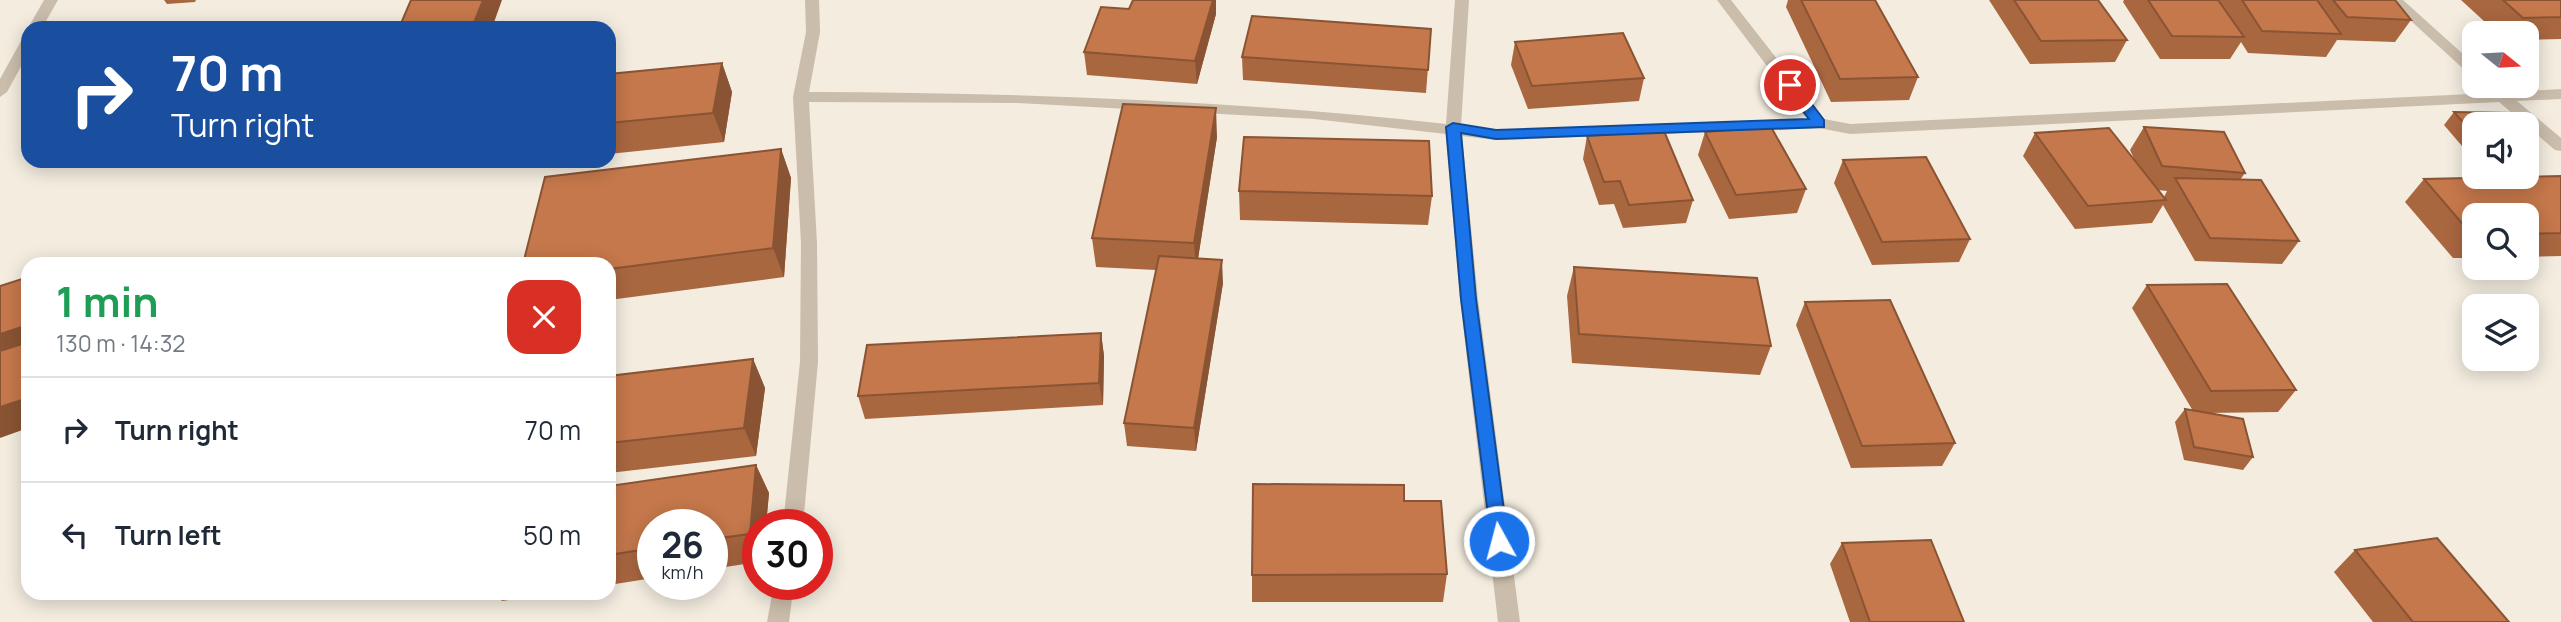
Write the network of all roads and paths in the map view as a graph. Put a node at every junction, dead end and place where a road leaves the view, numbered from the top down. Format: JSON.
{"nodes":[{"id":1,"x":51,"y":0,"type":"edge"},
{"id":2,"x":812,"y":0,"type":"edge"},
{"id":3,"x":1462,"y":0,"type":"edge"},
{"id":4,"x":1724,"y":0,"type":"edge"},
{"id":5,"x":2395,"y":0,"type":"edge"},
{"id":6,"x":39,"y":21,"type":"edge"},
{"id":7,"x":21,"y":54,"type":"edge"},
{"id":8,"x":2462,"y":60,"type":"edge"},
{"id":9,"x":0,"y":92,"type":"edge"},
{"id":10,"x":2539,"y":92,"type":"edge"},
{"id":11,"x":2462,"y":93,"type":"edge"},
{"id":12,"x":2561,"y":93,"type":"edge"},
{"id":13,"x":801,"y":97,"type":"junction"},
{"id":14,"x":2504,"y":98,"type":"edge"},
{"id":15,"x":1819,"y":123,"type":"junction"},
{"id":16,"x":1453,"y":127,"type":"junction"},
{"id":17,"x":2561,"y":146,"type":"edge"},
{"id":18,"x":795,"y":509,"type":"edge"},
{"id":19,"x":781,"y":600,"type":"edge"},
{"id":20,"x":778,"y":622,"type":"edge"},
{"id":21,"x":1509,"y":622,"type":"edge"}],
"edges":[{"from":1,"to":6,"type":"street"},
{"from":2,"to":13,"type":"street"},
{"from":3,"to":16,"type":"street"},
{"from":4,"to":15,"type":"street"},
{"from":5,"to":8,"type":"street"},
{"from":7,"to":9,"type":"street"},
{"from":10,"to":12,"type":"street"},
{"from":11,"to":15,"type":"street"},
{"from":13,"to":16,"type":"street"},
{"from":13,"to":18,"type":"street"},
{"from":14,"to":17,"type":"street"},
{"from":15,"to":16,"type":"street"},
{"from":16,"to":21,"type":"street"},
{"from":19,"to":20,"type":"street"}]}
